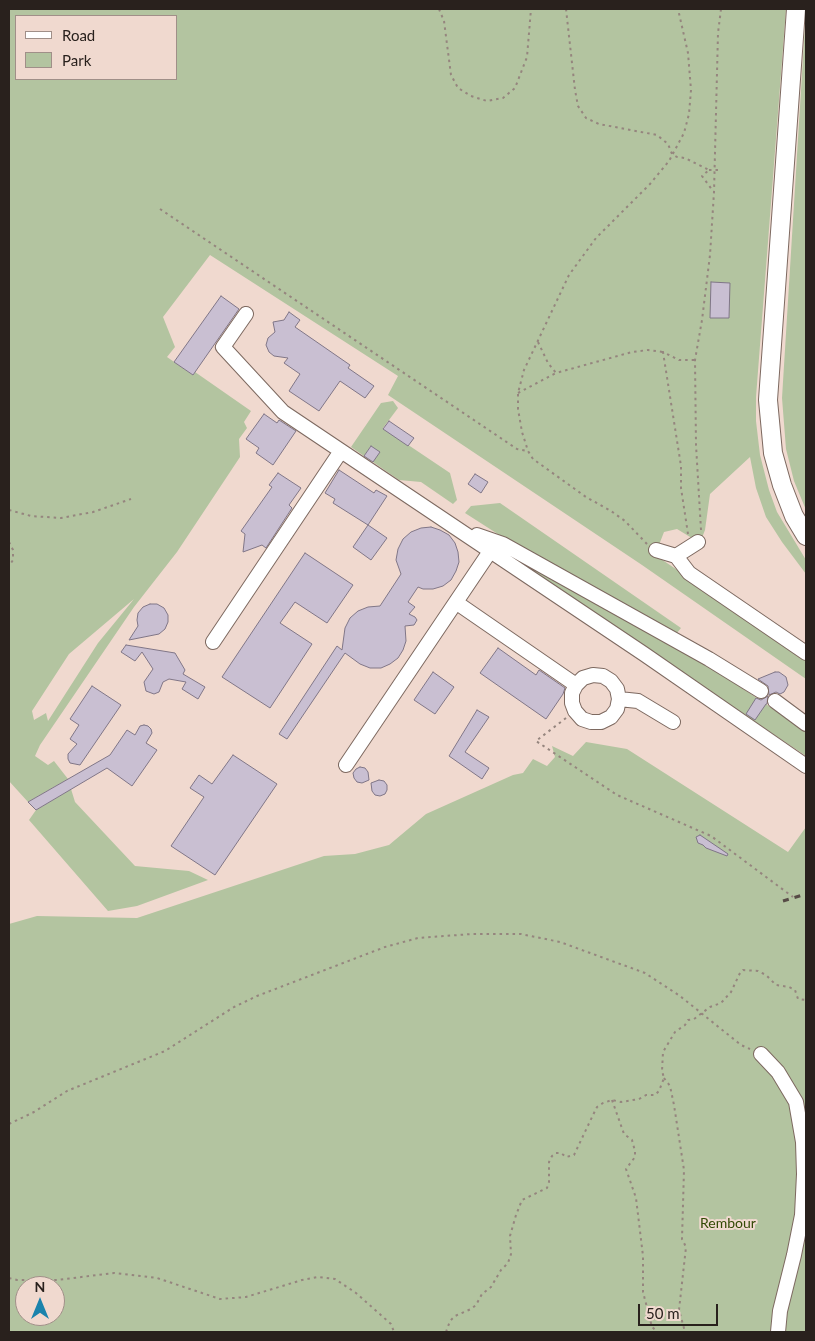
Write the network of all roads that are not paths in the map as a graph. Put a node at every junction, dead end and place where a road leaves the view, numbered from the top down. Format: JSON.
{"nodes":[{"id":1,"x":796,"y":9,"type":"edge"},
{"id":2,"x":246,"y":314,"type":"dead end"},
{"id":3,"x":340,"y":451,"type":"junction"},
{"id":4,"x":460,"y":529,"type":"junction"},
{"id":5,"x":806,"y":536,"type":"edge"},
{"id":6,"x":694,"y":544,"type":"road end"},
{"id":7,"x":491,"y":550,"type":"junction"},
{"id":8,"x":656,"y":550,"type":"road end"},
{"id":9,"x":676,"y":556,"type":"junction"},
{"id":10,"x":457,"y":603,"type":"junction"},
{"id":11,"x":213,"y":642,"type":"dead end"},
{"id":12,"x":806,"y":653,"type":"edge"},
{"id":13,"x":576,"y":685,"type":"junction"},
{"id":14,"x":761,"y":691,"type":"dead end"},
{"id":15,"x":619,"y":699,"type":"junction"},
{"id":16,"x":775,"y":701,"type":"dead end"},
{"id":17,"x":673,"y":722,"type":"dead end"},
{"id":18,"x":806,"y":724,"type":"edge"},
{"id":19,"x":346,"y":765,"type":"dead end"},
{"id":20,"x":806,"y":766,"type":"edge"},
{"id":21,"x":761,"y":1054,"type":"road end"},
{"id":22,"x":778,"y":1332,"type":"edge"}],
"edges":[{"from":1,"to":5,"type":"main road"},
{"from":2,"to":3,"type":"lane"},
{"from":3,"to":4,"type":"lane"},
{"from":3,"to":11,"type":"lane"},
{"from":4,"to":7,"type":"lane"},
{"from":4,"to":14,"type":"lane"},
{"from":6,"to":9,"type":"lane"},
{"from":7,"to":10,"type":"lane"},
{"from":7,"to":20,"type":"lane"},
{"from":8,"to":9,"type":"lane"},
{"from":9,"to":12,"type":"lane"},
{"from":10,"to":13,"type":"lane"},
{"from":10,"to":19,"type":"lane"},
{"from":13,"to":15,"type":"lane"},
{"from":13,"to":15,"type":"lane"},
{"from":15,"to":17,"type":"lane"},
{"from":16,"to":18,"type":"lane"},
{"from":21,"to":22,"type":"lane"}]}
